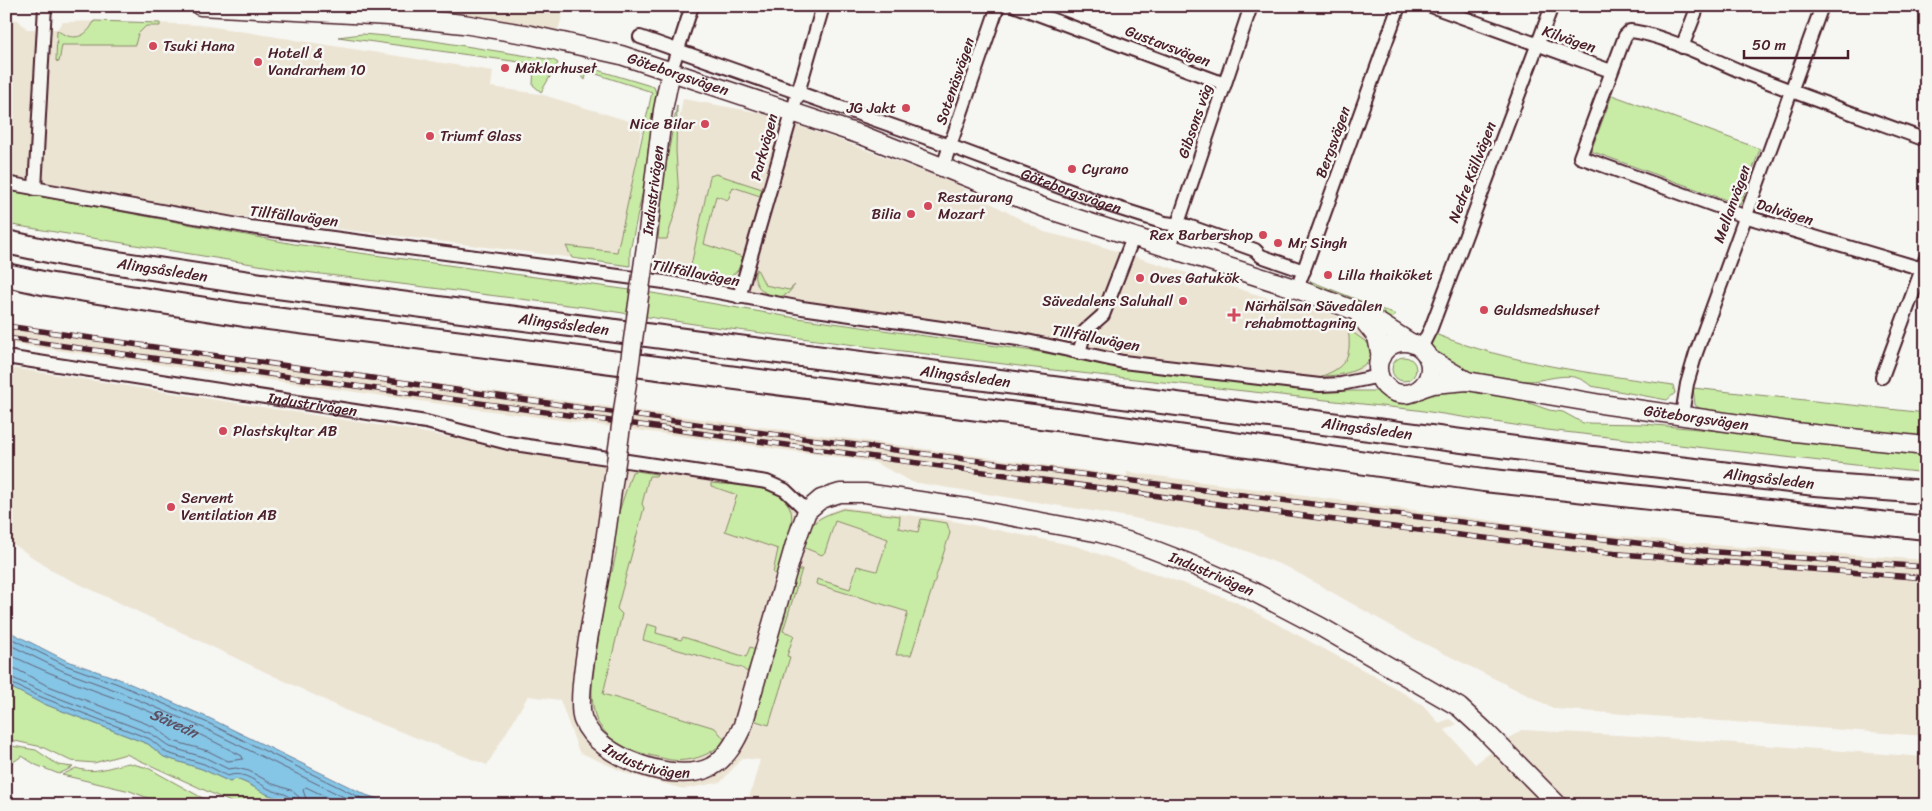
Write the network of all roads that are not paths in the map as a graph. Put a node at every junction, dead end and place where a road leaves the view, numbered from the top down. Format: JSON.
{"nodes":[{"id":1,"x":45,"y":6,"type":"edge"},
{"id":2,"x":200,"y":6,"type":"edge"},
{"id":3,"x":692,"y":6,"type":"edge"},
{"id":4,"x":822,"y":6,"type":"edge"},
{"id":5,"x":998,"y":6,"type":"edge"},
{"id":6,"x":1016,"y":6,"type":"edge"},
{"id":7,"x":1251,"y":6,"type":"edge"},
{"id":8,"x":1399,"y":6,"type":"edge"},
{"id":9,"x":1431,"y":6,"type":"edge"},
{"id":10,"x":1552,"y":6,"type":"edge"},
{"id":11,"x":1698,"y":6,"type":"edge"},
{"id":12,"x":1822,"y":6,"type":"edge"},
{"id":13,"x":389,"y":11,"type":"edge"},
{"id":14,"x":640,"y":37,"type":"dead end"},
{"id":15,"x":1537,"y":45,"type":"junction"},
{"id":16,"x":1682,"y":47,"type":"junction"},
{"id":17,"x":677,"y":49,"type":"junction"},
{"id":18,"x":1611,"y":71,"type":"junction"},
{"id":19,"x":671,"y":72,"type":"junction"},
{"id":20,"x":1225,"y":84,"type":"junction"},
{"id":21,"x":797,"y":91,"type":"junction"},
{"id":22,"x":1791,"y":91,"type":"junction"},
{"id":23,"x":791,"y":111,"type":"junction"},
{"id":24,"x":1926,"y":140,"type":"edge"},
{"id":25,"x":950,"y":146,"type":"junction"},
{"id":26,"x":942,"y":166,"type":"junction"},
{"id":27,"x":6,"y":183,"type":"edge"},
{"id":28,"x":35,"y":188,"type":"junction"},
{"id":29,"x":1744,"y":216,"type":"junction"},
{"id":30,"x":1177,"y":225,"type":"junction"},
{"id":31,"x":1134,"y":235,"type":"junction"},
{"id":32,"x":6,"y":242,"type":"edge"},
{"id":33,"x":1170,"y":247,"type":"junction"},
{"id":34,"x":1924,"y":266,"type":"edge"},
{"id":35,"x":1304,"y":271,"type":"junction"},
{"id":36,"x":6,"y":275,"type":"edge"},
{"id":37,"x":1297,"y":289,"type":"junction"},
{"id":38,"x":739,"y":297,"type":"junction"},
{"id":39,"x":1356,"y":312,"type":"junction"},
{"id":40,"x":1420,"y":350,"type":"junction"},
{"id":41,"x":1079,"y":353,"type":"junction"},
{"id":42,"x":1381,"y":356,"type":"junction"},
{"id":43,"x":6,"y":357,"type":"edge"},
{"id":44,"x":1380,"y":376,"type":"junction"},
{"id":45,"x":1882,"y":377,"type":"dead end"},
{"id":46,"x":1467,"y":381,"type":"junction"},
{"id":47,"x":1421,"y":388,"type":"junction"},
{"id":48,"x":1682,"y":415,"type":"junction"},
{"id":49,"x":1926,"y":446,"type":"edge"},
{"id":50,"x":1926,"y":492,"type":"edge"},
{"id":51,"x":807,"y":511,"type":"junction"},
{"id":52,"x":1926,"y":528,"type":"edge"},
{"id":53,"x":1558,"y":805,"type":"edge"}],
"edges":[{"from":1,"to":28,"type":"street"},
{"from":2,"to":13,"type":"street","name":"Göteborgsvägen"},
{"from":3,"to":17,"type":"street"},
{"from":4,"to":21,"type":"street","name":"Parkvägen"},
{"from":5,"to":25,"type":"street","name":"Sotenäsvägen"},
{"from":6,"to":20,"type":"street","name":"Gustavsvägen"},
{"from":7,"to":20,"type":"street","name":"Gibsons väg"},
{"from":8,"to":35,"type":"street","name":"Bergsvägen"},
{"from":9,"to":15,"type":"street","name":"Kilvägen"},
{"from":10,"to":15,"type":"street","name":"Nedre Källvägen"},
{"from":11,"to":16,"type":"street"},
{"from":12,"to":22,"type":"street","name":"Mellanvägen"},
{"from":13,"to":19,"type":"street","name":"Göteborgsvägen"},
{"from":14,"to":17,"type":"street","name":"Göteborgsvägen"},
{"from":15,"to":18,"type":"street","name":"Kilvägen"},
{"from":15,"to":40,"type":"street","name":"Nedre Källvägen"},
{"from":16,"to":18,"type":"street"},
{"from":16,"to":22,"type":"street"},
{"from":17,"to":19,"type":"street"},
{"from":17,"to":21,"type":"street","name":"Göteborgsvägen"},
{"from":18,"to":29,"type":"street","name":"Dalvägen"},
{"from":19,"to":23,"type":"street","name":"Göteborgsvägen"},
{"from":19,"to":51,"type":"street","name":"Industrivägen","bridge":true},
{"from":20,"to":30,"type":"street","name":"Gibsons väg"},
{"from":21,"to":23,"type":"street","name":"Parkvägen"},
{"from":21,"to":25,"type":"street","name":"Göteborgsvägen"},
{"from":22,"to":24,"type":"street"},
{"from":22,"to":29,"type":"street","name":"Mellanvägen"},
{"from":23,"to":26,"type":"street","name":"Göteborgsvägen"},
{"from":23,"to":38,"type":"street","name":"Parkvägen"},
{"from":25,"to":26,"type":"street","name":"Sotenäsvägen"},
{"from":25,"to":30,"type":"street","name":"Göteborgsvägen"},
{"from":26,"to":31,"type":"street","name":"Göteborgsvägen"},
{"from":27,"to":28,"type":"street","name":"Tillfällavägen"},
{"from":28,"to":38,"type":"street","name":"Tillfällavägen"},
{"from":29,"to":34,"type":"street","name":"Dalvägen"},
{"from":29,"to":48,"type":"street","name":"Mellanvägen"},
{"from":30,"to":33,"type":"street","name":"Gibsons väg"},
{"from":30,"to":35,"type":"street","name":"Göteborgsvägen"},
{"from":31,"to":33,"type":"street","name":"Göteborgsvägen"},
{"from":31,"to":41,"type":"street"},
{"from":32,"to":50,"type":"highway","name":"Alingsåsleden"},
{"from":33,"to":37,"type":"street","name":"Göteborgsvägen"},
{"from":34,"to":45,"type":"street"},
{"from":35,"to":37,"type":"street","name":"Bergsvägen"},
{"from":36,"to":52,"type":"highway"},
{"from":37,"to":39,"type":"street","name":"Göteborgsvägen"},
{"from":38,"to":41,"type":"street","name":"Tillfällavägen"},
{"from":39,"to":40,"type":"street","name":"Göteborgsvägen"},
{"from":39,"to":42,"type":"street","name":"Göteborgsvägen"},
{"from":40,"to":42,"type":"street"},
{"from":40,"to":46,"type":"street","name":"Göteborgsvägen"},
{"from":40,"to":47,"type":"street"},
{"from":41,"to":44,"type":"street","name":"Tillfällavägen"},
{"from":42,"to":44,"type":"street"},
{"from":43,"to":51,"type":"street","name":"Industrivägen"},
{"from":44,"to":47,"type":"street"},
{"from":46,"to":47,"type":"street","name":"Göteborgsvägen"},
{"from":46,"to":48,"type":"street","name":"Göteborgsvägen"},
{"from":48,"to":49,"type":"street","name":"Göteborgsvägen"},
{"from":51,"to":53,"type":"street","name":"Industrivägen"}]}
